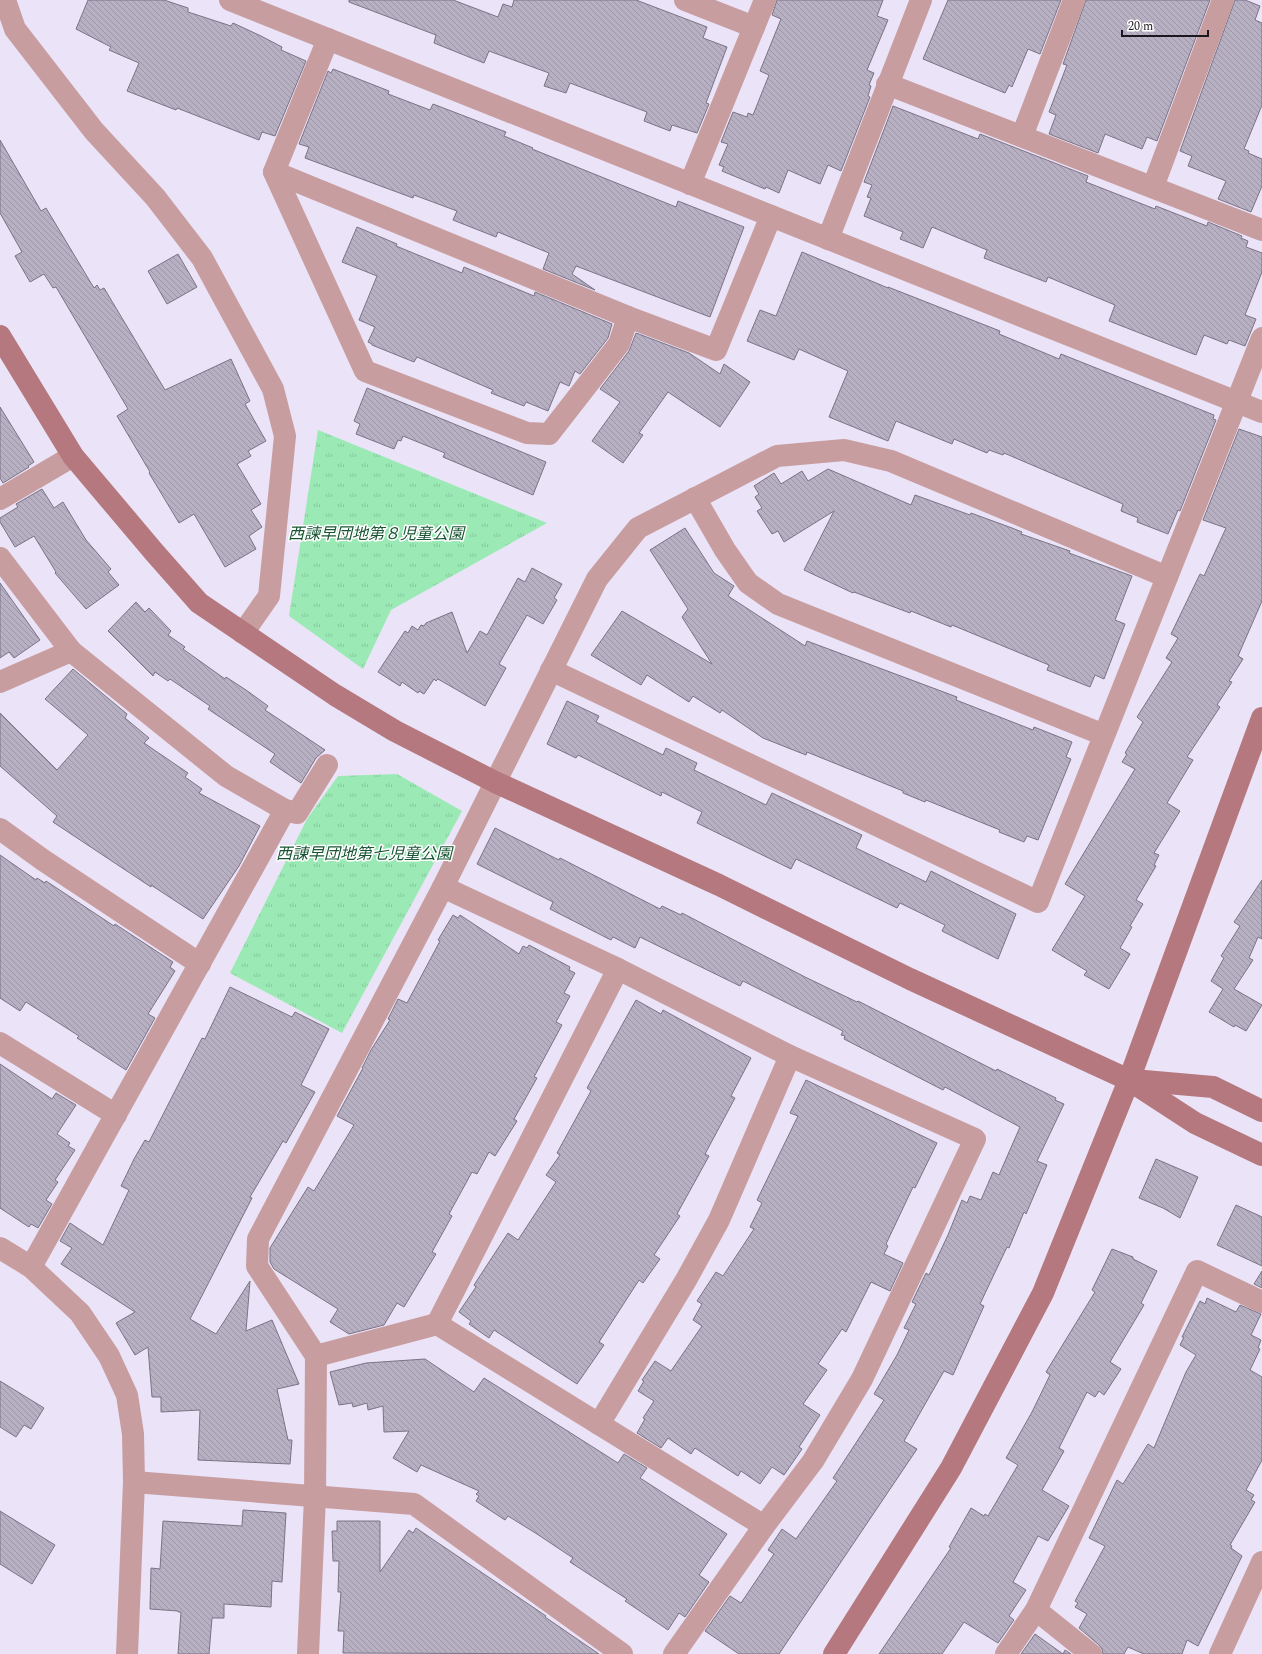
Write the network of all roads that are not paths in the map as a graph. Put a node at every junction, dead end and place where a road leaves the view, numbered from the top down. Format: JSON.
{"nodes":[{"id":1,"x":5,"y":0,"type":"edge"},
{"id":2,"x":230,"y":0,"type":"edge"},
{"id":3,"x":685,"y":0,"type":"edge"},
{"id":4,"x":765,"y":0,"type":"edge"},
{"id":5,"x":921,"y":0,"type":"edge"},
{"id":6,"x":1074,"y":0,"type":"edge"},
{"id":7,"x":1223,"y":0,"type":"edge"},
{"id":8,"x":754,"y":27,"type":"junction"},
{"id":9,"x":328,"y":39,"type":"junction"},
{"id":10,"x":887,"y":84,"type":"junction"},
{"id":11,"x":1022,"y":136,"type":"junction"},
{"id":12,"x":274,"y":172,"type":"junction"},
{"id":13,"x":690,"y":184,"type":"junction"},
{"id":14,"x":1153,"y":187,"type":"junction"},
{"id":15,"x":771,"y":216,"type":"junction"},
{"id":16,"x":1262,"y":230,"type":"edge"},
{"id":17,"x":828,"y":239,"type":"junction"},
{"id":18,"x":628,"y":317,"type":"junction"},
{"id":19,"x":0,"y":336,"type":"edge"},
{"id":20,"x":1262,"y":338,"type":"edge"},
{"id":21,"x":1236,"y":402,"type":"junction"},
{"id":22,"x":1262,"y":412,"type":"edge"},
{"id":23,"x":73,"y":456,"type":"junction"},
{"id":24,"x":695,"y":498,"type":"junction"},
{"id":25,"x":0,"y":499,"type":"edge"},
{"id":26,"x":0,"y":558,"type":"edge"},
{"id":27,"x":1167,"y":577,"type":"junction"},
{"id":28,"x":242,"y":633,"type":"junction"},
{"id":29,"x":71,"y":651,"type":"junction"},
{"id":30,"x":551,"y":670,"type":"junction"},
{"id":31,"x":0,"y":682,"type":"edge"},
{"id":32,"x":1262,"y":718,"type":"edge"},
{"id":33,"x":1104,"y":735,"type":"junction"},
{"id":34,"x":327,"y":765,"type":"dead end"},
{"id":35,"x":496,"y":782,"type":"junction"},
{"id":36,"x":285,"y":810,"type":"junction"},
{"id":37,"x":0,"y":829,"type":"edge"},
{"id":38,"x":443,"y":886,"type":"junction"},
{"id":39,"x":200,"y":964,"type":"junction"},
{"id":40,"x":618,"y":970,"type":"junction"},
{"id":41,"x":0,"y":1043,"type":"edge"},
{"id":42,"x":790,"y":1056,"type":"junction"},
{"id":43,"x":1130,"y":1080,"type":"junction"},
{"id":44,"x":1262,"y":1111,"type":"edge"},
{"id":45,"x":116,"y":1115,"type":"junction"},
{"id":46,"x":1262,"y":1155,"type":"edge"},
{"id":47,"x":0,"y":1248,"type":"edge"},
{"id":48,"x":31,"y":1267,"type":"junction"},
{"id":49,"x":1262,"y":1302,"type":"edge"},
{"id":50,"x":437,"y":1324,"type":"junction"},
{"id":51,"x":316,"y":1356,"type":"junction"},
{"id":52,"x":599,"y":1424,"type":"junction"},
{"id":53,"x":134,"y":1482,"type":"junction"},
{"id":54,"x":315,"y":1497,"type":"junction"},
{"id":55,"x":764,"y":1526,"type":"junction"},
{"id":56,"x":1262,"y":1562,"type":"edge"},
{"id":57,"x":1036,"y":1610,"type":"junction"},
{"id":58,"x":127,"y":1654,"type":"edge"},
{"id":59,"x":308,"y":1654,"type":"edge"},
{"id":60,"x":622,"y":1654,"type":"edge"},
{"id":61,"x":674,"y":1654,"type":"edge"},
{"id":62,"x":834,"y":1654,"type":"edge"},
{"id":63,"x":1006,"y":1654,"type":"edge"},
{"id":64,"x":1091,"y":1654,"type":"edge"},
{"id":65,"x":1220,"y":1654,"type":"edge"}],
"edges":[{"from":1,"to":28,"type":"street"},
{"from":2,"to":9,"type":"street"},
{"from":3,"to":8,"type":"street"},
{"from":4,"to":8,"type":"street"},
{"from":5,"to":10,"type":"street"},
{"from":6,"to":11,"type":"street"},
{"from":7,"to":14,"type":"street"},
{"from":8,"to":13,"type":"street"},
{"from":9,"to":12,"type":"street"},
{"from":9,"to":13,"type":"street"},
{"from":10,"to":11,"type":"street"},
{"from":10,"to":17,"type":"street"},
{"from":11,"to":14,"type":"street"},
{"from":12,"to":18,"type":"street"},
{"from":12,"to":18,"type":"street"},
{"from":13,"to":15,"type":"street"},
{"from":14,"to":16,"type":"street"},
{"from":15,"to":17,"type":"street"},
{"from":15,"to":18,"type":"street"},
{"from":17,"to":21,"type":"street"},
{"from":19,"to":23,"type":"street"},
{"from":20,"to":21,"type":"street"},
{"from":21,"to":22,"type":"street"},
{"from":21,"to":27,"type":"street"},
{"from":23,"to":25,"type":"street"},
{"from":23,"to":28,"type":"street"},
{"from":24,"to":27,"type":"street"},
{"from":24,"to":30,"type":"street"},
{"from":24,"to":33,"type":"street"},
{"from":26,"to":29,"type":"street"},
{"from":27,"to":33,"type":"street"},
{"from":28,"to":35,"type":"street"},
{"from":29,"to":31,"type":"street"},
{"from":29,"to":36,"type":"street"},
{"from":30,"to":33,"type":"street"},
{"from":30,"to":35,"type":"street"},
{"from":32,"to":43,"type":"street"},
{"from":34,"to":36,"type":"street"},
{"from":35,"to":38,"type":"street"},
{"from":35,"to":43,"type":"street"},
{"from":36,"to":39,"type":"street"},
{"from":37,"to":39,"type":"street"},
{"from":38,"to":40,"type":"street"},
{"from":38,"to":51,"type":"street"},
{"from":39,"to":45,"type":"street"},
{"from":40,"to":42,"type":"street"},
{"from":40,"to":50,"type":"street"},
{"from":41,"to":45,"type":"street"},
{"from":42,"to":52,"type":"street"},
{"from":42,"to":55,"type":"street"},
{"from":43,"to":44,"type":"street"},
{"from":43,"to":46,"type":"street"},
{"from":43,"to":62,"type":"street"},
{"from":45,"to":48,"type":"street"},
{"from":47,"to":48,"type":"street"},
{"from":48,"to":53,"type":"street"},
{"from":49,"to":57,"type":"street"},
{"from":50,"to":51,"type":"street"},
{"from":50,"to":52,"type":"street"},
{"from":51,"to":54,"type":"street"},
{"from":52,"to":55,"type":"street"},
{"from":53,"to":54,"type":"street"},
{"from":53,"to":58,"type":"street"},
{"from":54,"to":59,"type":"street"},
{"from":54,"to":60,"type":"street"},
{"from":55,"to":61,"type":"street"},
{"from":56,"to":65,"type":"street"},
{"from":57,"to":63,"type":"street"},
{"from":57,"to":64,"type":"street"}]}
